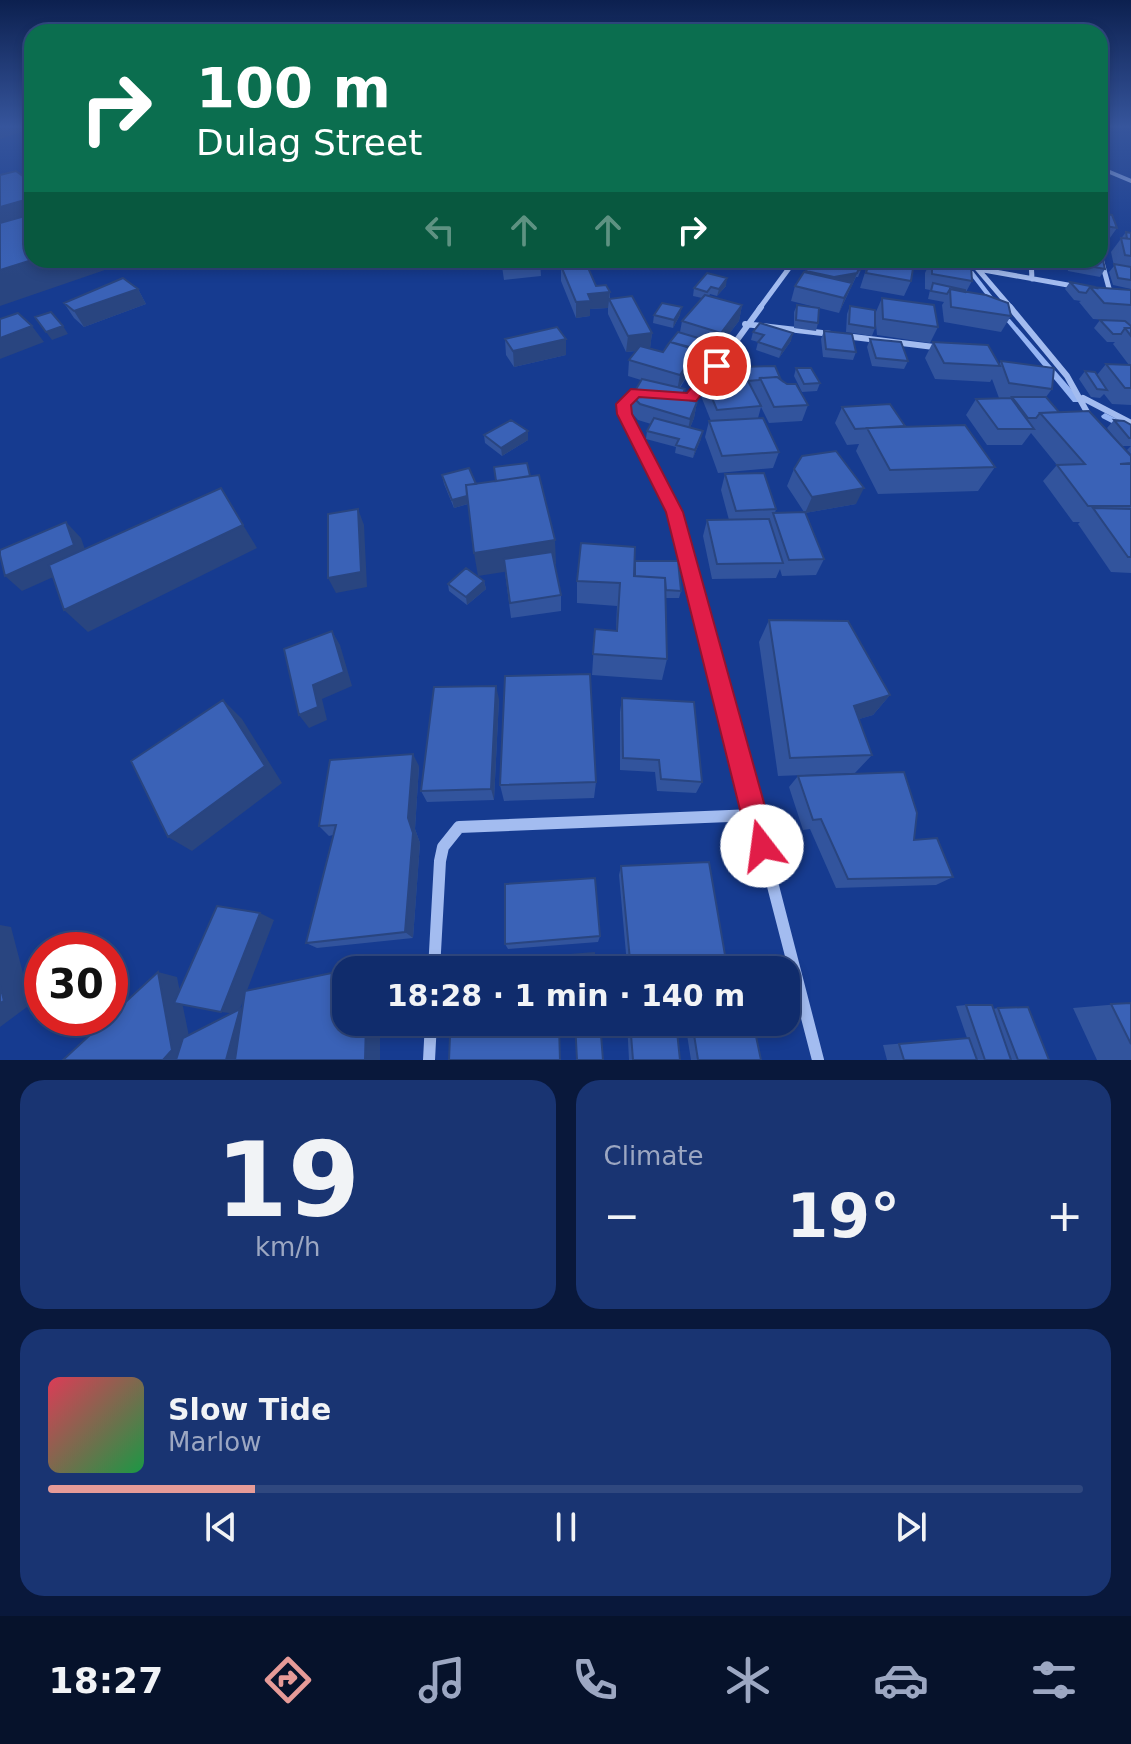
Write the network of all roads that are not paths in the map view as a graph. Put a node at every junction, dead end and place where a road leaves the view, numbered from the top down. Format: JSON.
{"nodes":[{"id":1,"x":789,"y":268,"type":"edge"},
{"id":2,"x":970,"y":268,"type":"edge"},
{"id":3,"x":1031,"y":268,"type":"edge"},
{"id":4,"x":1104,"y":268,"type":"edge"},
{"id":5,"x":977,"y":269,"type":"junction"},
{"id":6,"x":1032,"y":279,"type":"junction"},
{"id":7,"x":1110,"y":292,"type":"junction"},
{"id":8,"x":1123,"y":295,"type":"edge"},
{"id":9,"x":745,"y":324,"type":"junction"},
{"id":10,"x":947,"y":348,"type":"edge"},
{"id":11,"x":659,"y":395,"type":"edge"},
{"id":12,"x":672,"y":398,"type":"edge"},
{"id":13,"x":1082,"y":398,"type":"junction"},
{"id":14,"x":1131,"y":423,"type":"edge"},
{"id":15,"x":1098,"y":433,"type":"edge"},
{"id":16,"x":754,"y":815,"type":"junction"},
{"id":17,"x":435,"y":956,"type":"edge"},
{"id":18,"x":430,"y":1036,"type":"edge"},
{"id":19,"x":429,"y":1060,"type":"edge"},
{"id":20,"x":818,"y":1060,"type":"edge"}],
"edges":[{"from":1,"to":9,"type":"street"},
{"from":2,"to":5,"type":"street"},
{"from":3,"to":6,"type":"street"},
{"from":4,"to":7,"type":"street"},
{"from":5,"to":6,"type":"street"},
{"from":5,"to":13,"type":"street"},
{"from":6,"to":7,"type":"street"},
{"from":7,"to":8,"type":"street"},
{"from":9,"to":10,"type":"street"},
{"from":9,"to":12,"type":"street"},
{"from":11,"to":16,"type":"street"},
{"from":13,"to":14,"type":"street"},
{"from":13,"to":15,"type":"street"},
{"from":16,"to":17,"type":"street"},
{"from":16,"to":20,"type":"street"},
{"from":18,"to":19,"type":"street"}]}
